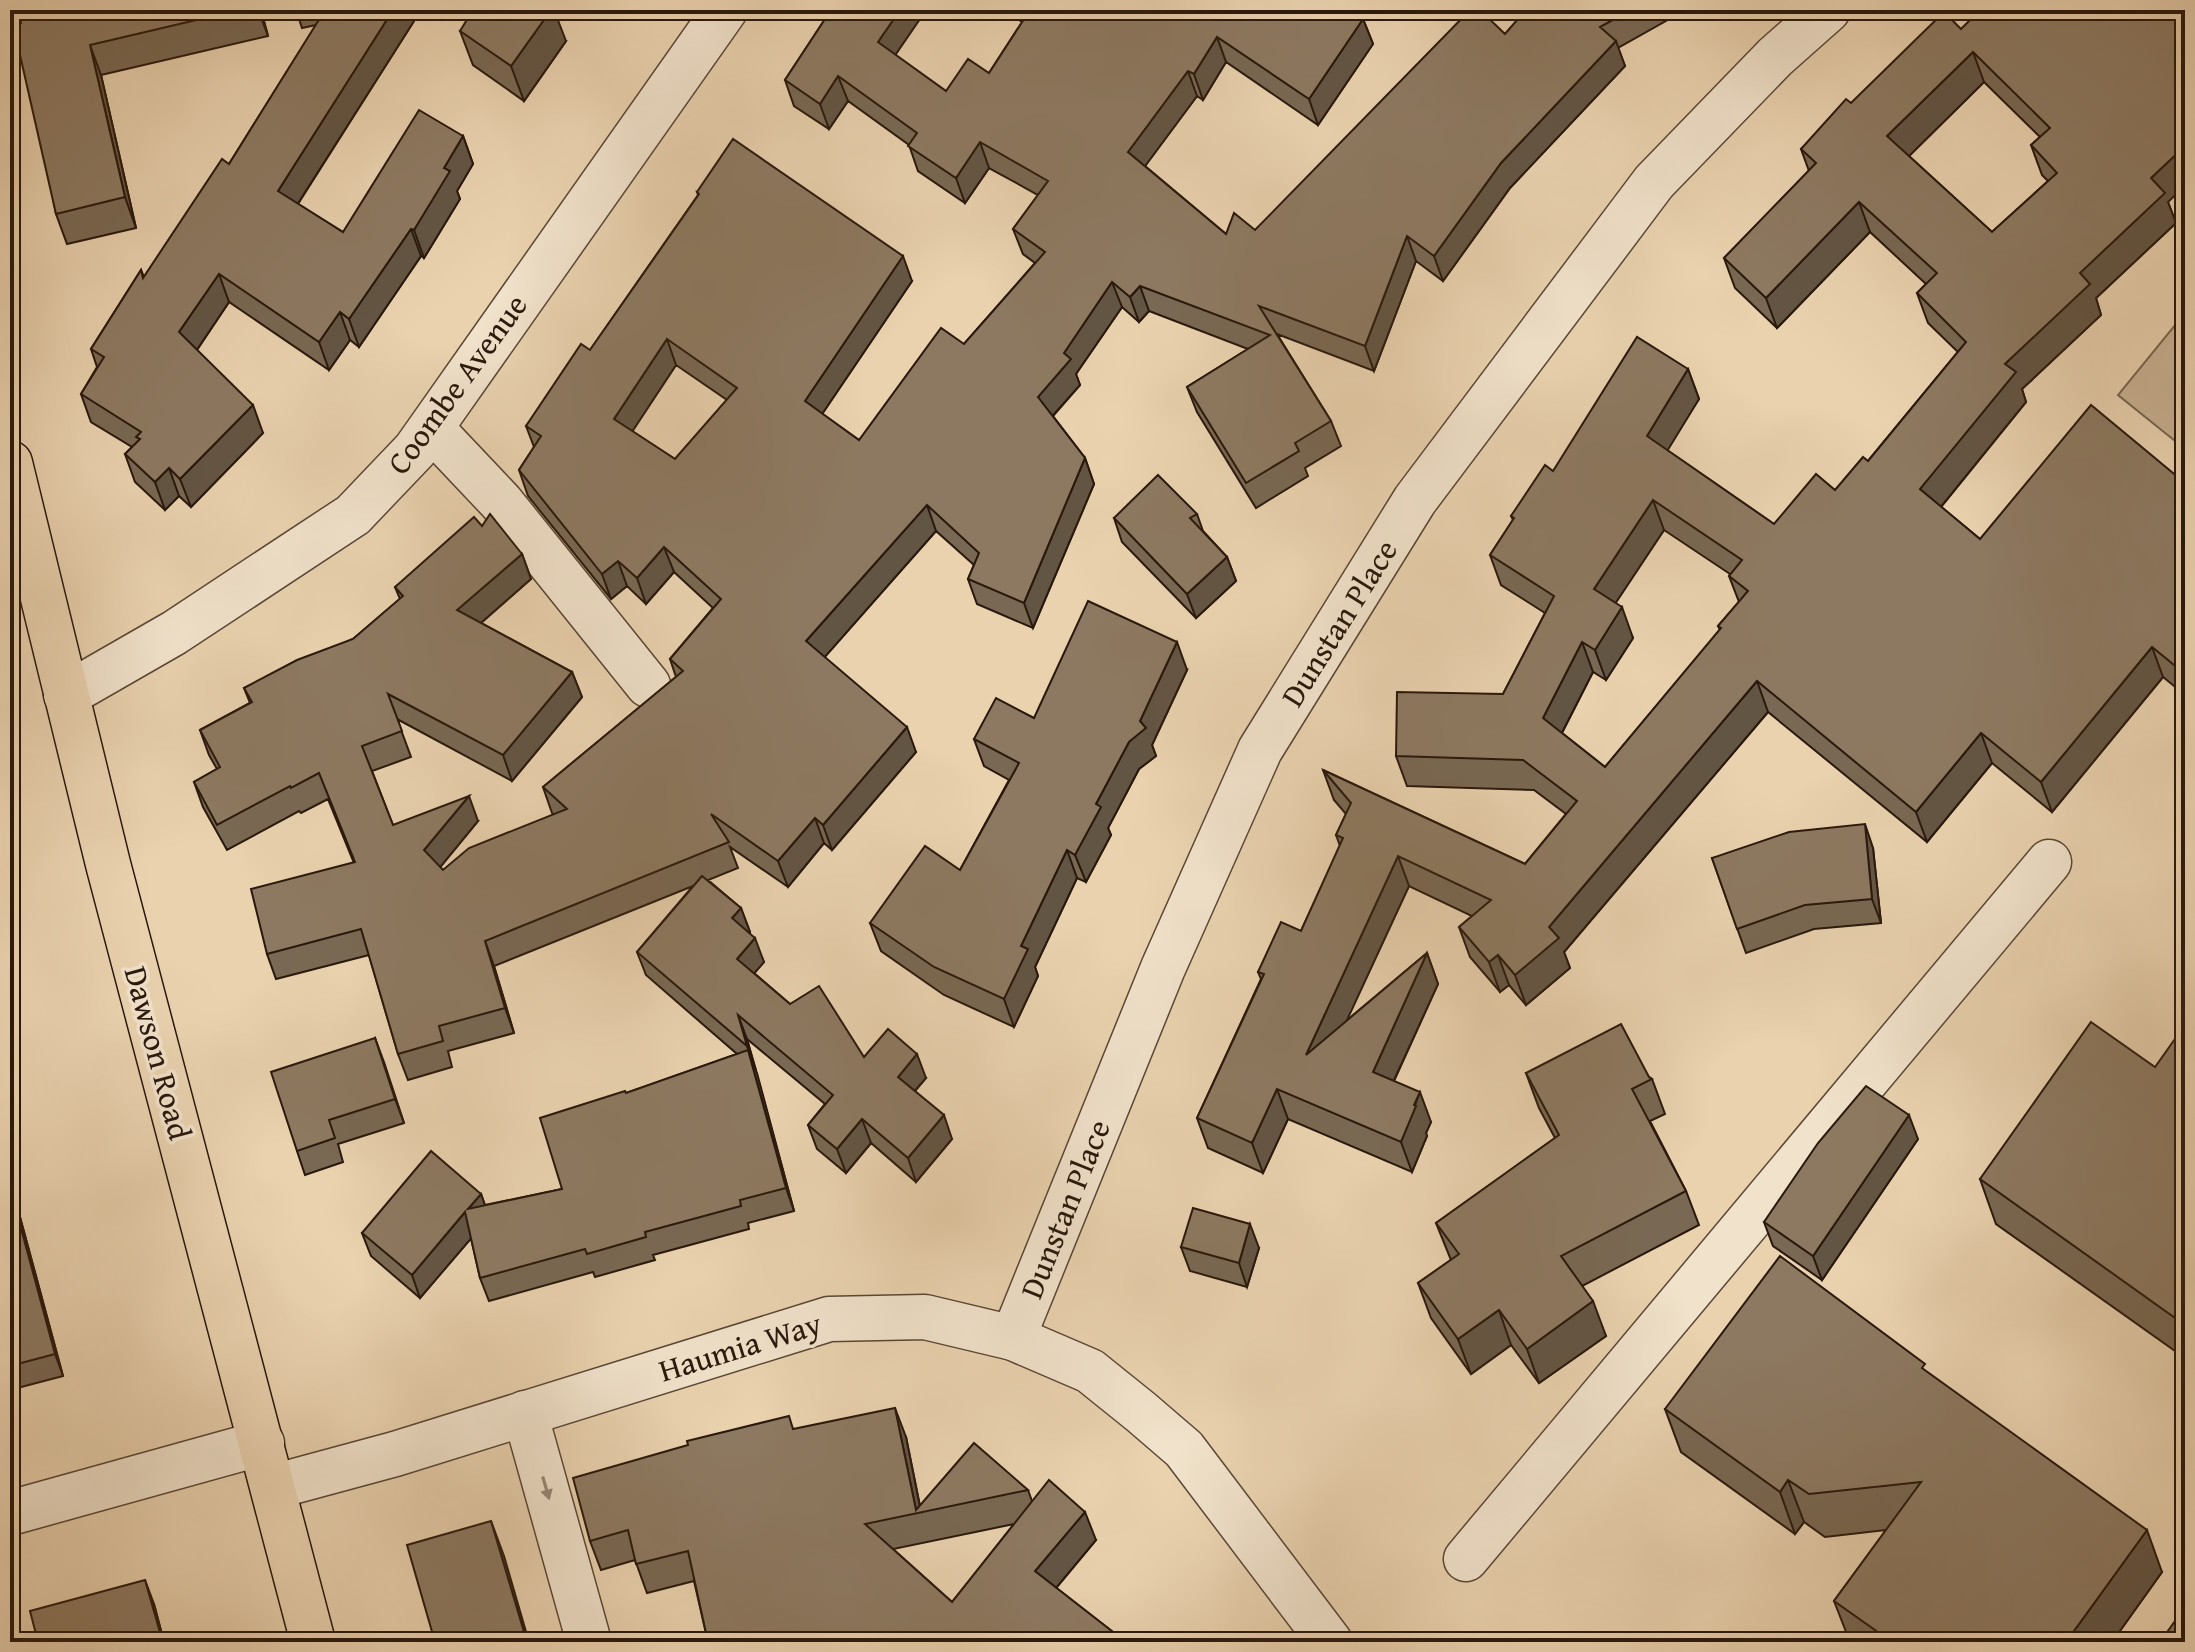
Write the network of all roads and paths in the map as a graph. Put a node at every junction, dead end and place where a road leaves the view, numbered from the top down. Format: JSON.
{"nodes":[{"id":1,"x":725,"y":10,"type":"edge"},
{"id":2,"x":1828,"y":10,"type":"edge"},
{"id":3,"x":431,"y":428,"type":"junction"},
{"id":4,"x":10,"y":463,"type":"edge"},
{"id":5,"x":648,"y":685,"type":"dead end"},
{"id":6,"x":66,"y":695,"type":"junction"},
{"id":7,"x":2049,"y":862,"type":"dead end"},
{"id":8,"x":1013,"y":1338,"type":"junction"},
{"id":9,"x":525,"y":1413,"type":"junction"},
{"id":10,"x":262,"y":1443,"type":"junction"},
{"id":11,"x":273,"y":1487,"type":"junction"},
{"id":12,"x":10,"y":1513,"type":"edge"},
{"id":13,"x":1466,"y":1559,"type":"dead end"},
{"id":14,"x":313,"y":1642,"type":"edge"},
{"id":15,"x":589,"y":1642,"type":"edge"},
{"id":16,"x":1330,"y":1642,"type":"edge"}],
"edges":[{"from":1,"to":3,"type":"street","name":"Coombe Avenue"},
{"from":2,"to":8,"type":"street","name":"Dunstan Place"},
{"from":3,"to":5,"type":"street"},
{"from":3,"to":6,"type":"street","name":"Coombe Avenue"},
{"from":4,"to":6,"type":"main road","name":"Dawson Road"},
{"from":6,"to":10,"type":"main road","name":"Dawson Road"},
{"from":7,"to":13,"type":"street"},
{"from":8,"to":9,"type":"street","name":"Haumia Way"},
{"from":8,"to":16,"type":"street","name":"Haumia Way"},
{"from":9,"to":11,"type":"street","name":"Haumia Way"},
{"from":9,"to":15,"type":"street","one_way":true},
{"from":10,"to":11,"type":"main road","name":"Dawson Road"},
{"from":10,"to":12,"type":"street"},
{"from":11,"to":14,"type":"main road","name":"Dawson Road"}]}
